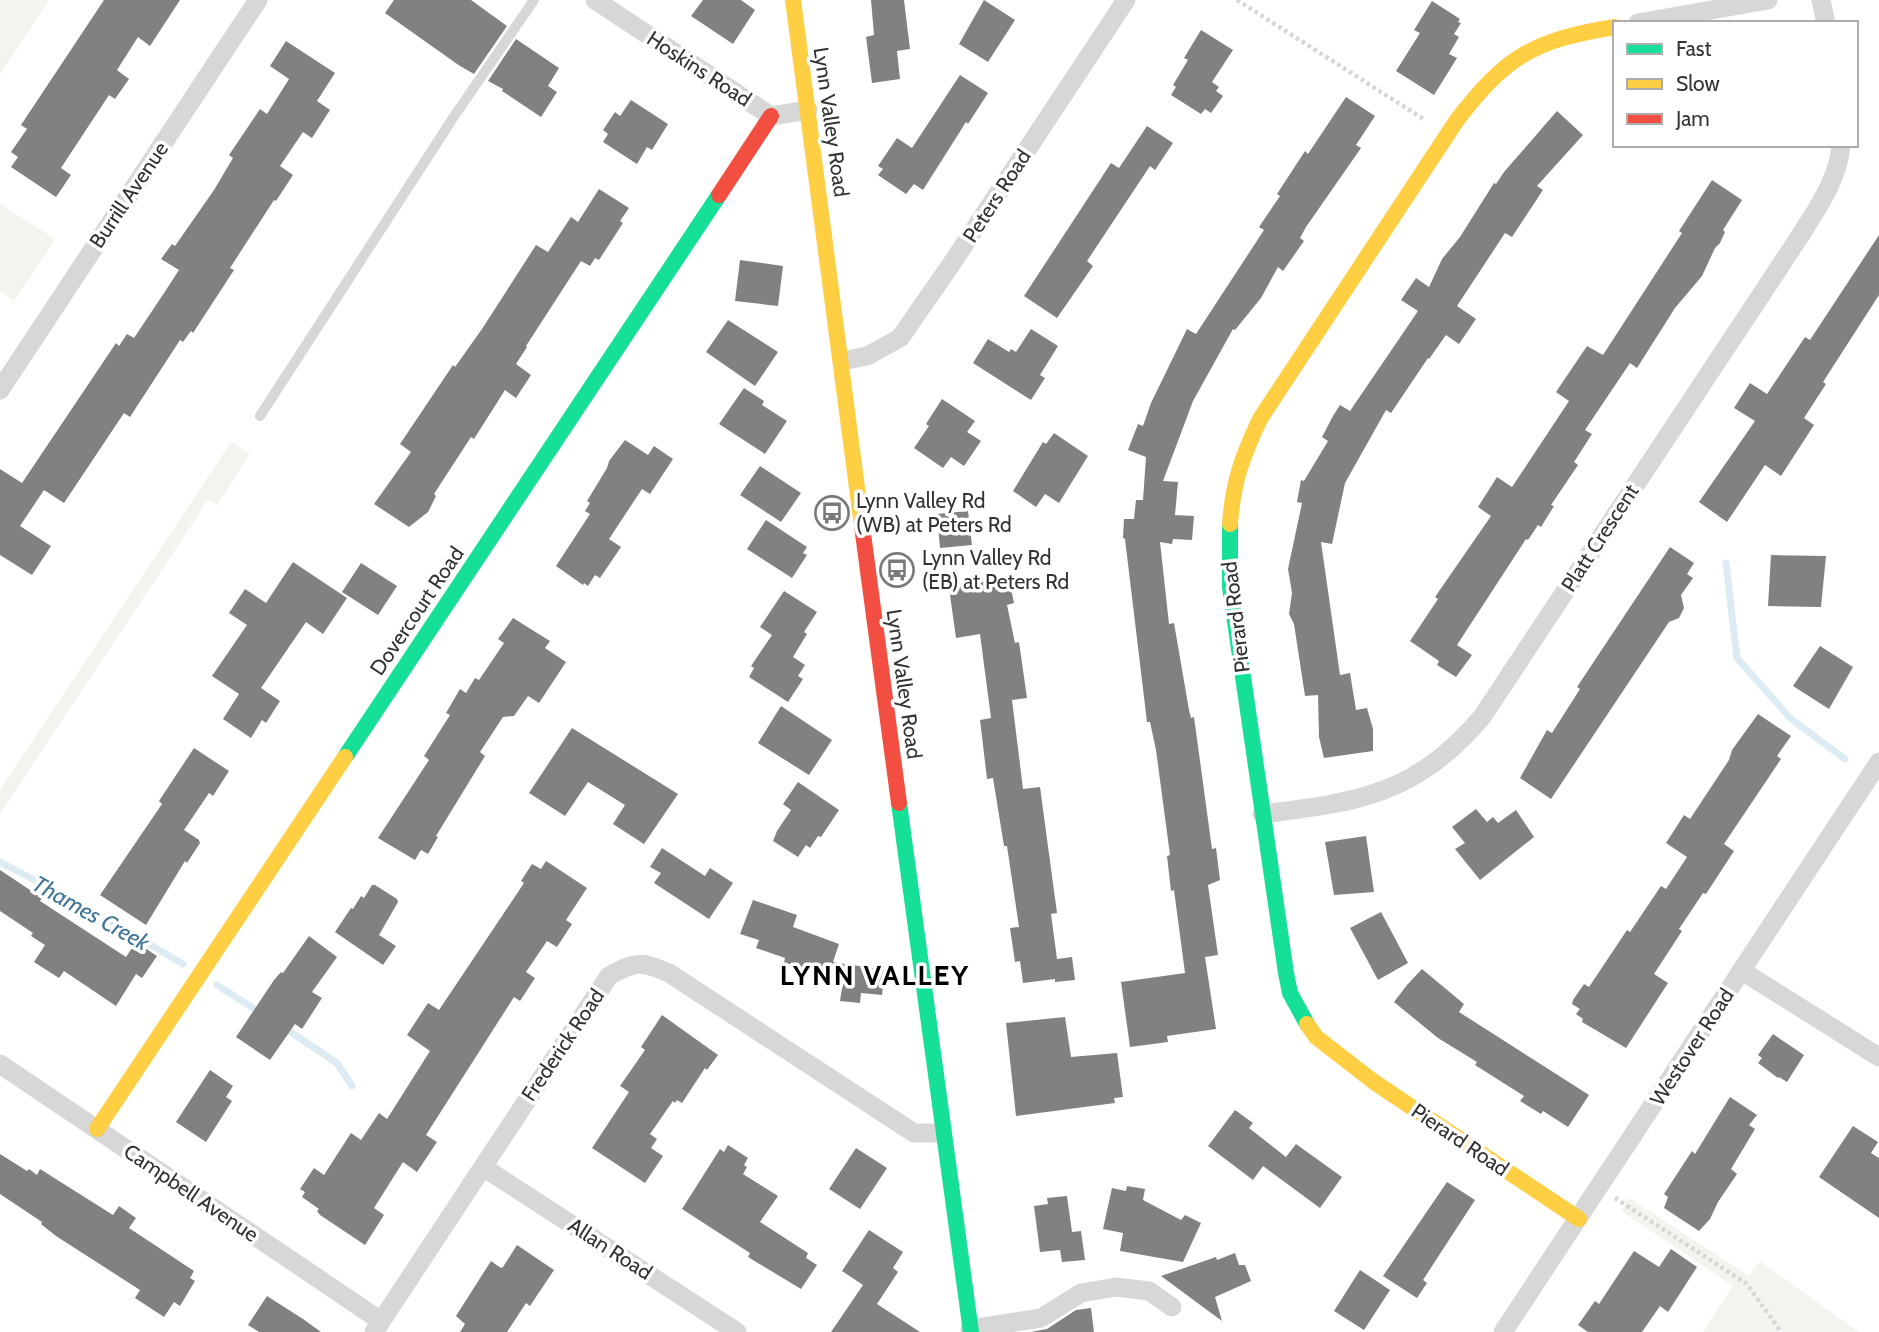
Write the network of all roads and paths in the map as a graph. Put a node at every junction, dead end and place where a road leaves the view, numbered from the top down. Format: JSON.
{"nodes":[{"id":1,"x":258,"y":0,"type":"edge"},
{"id":2,"x":534,"y":0,"type":"edge"},
{"id":3,"x":595,"y":0,"type":"edge"},
{"id":4,"x":793,"y":0,"type":"edge"},
{"id":5,"x":1126,"y":0,"type":"edge"},
{"id":6,"x":1237,"y":0,"type":"edge"},
{"id":7,"x":1768,"y":0,"type":"edge"},
{"id":8,"x":1821,"y":0,"type":"edge"},
{"id":9,"x":1649,"y":21,"type":"edge"},
{"id":10,"x":1826,"y":21,"type":"edge"},
{"id":11,"x":1613,"y":27,"type":"edge"},
{"id":12,"x":808,"y":110,"type":"junction"},
{"id":13,"x":771,"y":116,"type":"junction"},
{"id":14,"x":1447,"y":134,"type":"junction"},
{"id":15,"x":1841,"y":147,"type":"edge"},
{"id":16,"x":842,"y":361,"type":"junction"},
{"id":17,"x":0,"y":390,"type":"edge"},
{"id":18,"x":260,"y":416,"type":"dead end"},
{"id":19,"x":1879,"y":762,"type":"edge"},
{"id":20,"x":1262,"y":814,"type":"junction"},
{"id":21,"x":1742,"y":971,"type":"junction"},
{"id":22,"x":1879,"y":1057,"type":"edge"},
{"id":23,"x":0,"y":1064,"type":"edge"},
{"id":24,"x":97,"y":1129,"type":"junction"},
{"id":25,"x":943,"y":1133,"type":"junction"},
{"id":26,"x":483,"y":1167,"type":"junction"},
{"id":27,"x":1600,"y":1188,"type":"junction"},
{"id":28,"x":1579,"y":1219,"type":"junction"},
{"id":29,"x":1172,"y":1307,"type":"dead end"},
{"id":30,"x":378,"y":1327,"type":"edge"},
{"id":31,"x":971,"y":1331,"type":"edge"},
{"id":32,"x":737,"y":1332,"type":"edge"},
{"id":33,"x":1503,"y":1332,"type":"edge"},
{"id":34,"x":1781,"y":1332,"type":"edge"}],
"edges":[{"from":1,"to":17,"type":"street","name":"Burrill Avenue"},
{"from":2,"to":18,"type":"lane"},
{"from":3,"to":13,"type":"street","name":"Hoskins Road"},
{"from":4,"to":12,"type":"street","name":"Lynn Valley Road"},
{"from":5,"to":16,"type":"street","name":"Peters Road"},
{"from":6,"to":14,"type":"path"},
{"from":7,"to":9,"type":"street"},
{"from":8,"to":10,"type":"street"},
{"from":11,"to":14,"type":"street","name":"Pierard Road"},
{"from":12,"to":13,"type":"street","name":"Hoskins Road"},
{"from":12,"to":16,"type":"street","name":"Lynn Valley Road"},
{"from":13,"to":24,"type":"street","name":"Dovercourt Road"},
{"from":14,"to":20,"type":"street","name":"Pierard Road"},
{"from":15,"to":20,"type":"street","name":"Platt Crescent"},
{"from":16,"to":25,"type":"street","name":"Lynn Valley Road"},
{"from":19,"to":21,"type":"street","name":"Westover Road"},
{"from":20,"to":28,"type":"street","name":"Pierard Road"},
{"from":21,"to":22,"type":"street"},
{"from":21,"to":27,"type":"street","name":"Westover Road"},
{"from":23,"to":24,"type":"street","name":"Campbell Avenue"},
{"from":24,"to":30,"type":"street","name":"Campbell Avenue"},
{"from":25,"to":26,"type":"street","name":"Frederick Road"},
{"from":25,"to":31,"type":"street","name":"Lynn Valley Road"},
{"from":26,"to":30,"type":"street","name":"Frederick Road"},
{"from":26,"to":32,"type":"street","name":"Allan Road"},
{"from":27,"to":28,"type":"street","name":"Westover Road"},
{"from":27,"to":34,"type":"path"},
{"from":28,"to":33,"type":"street","name":"Westover Road"},
{"from":29,"to":31,"type":"street"}]}
